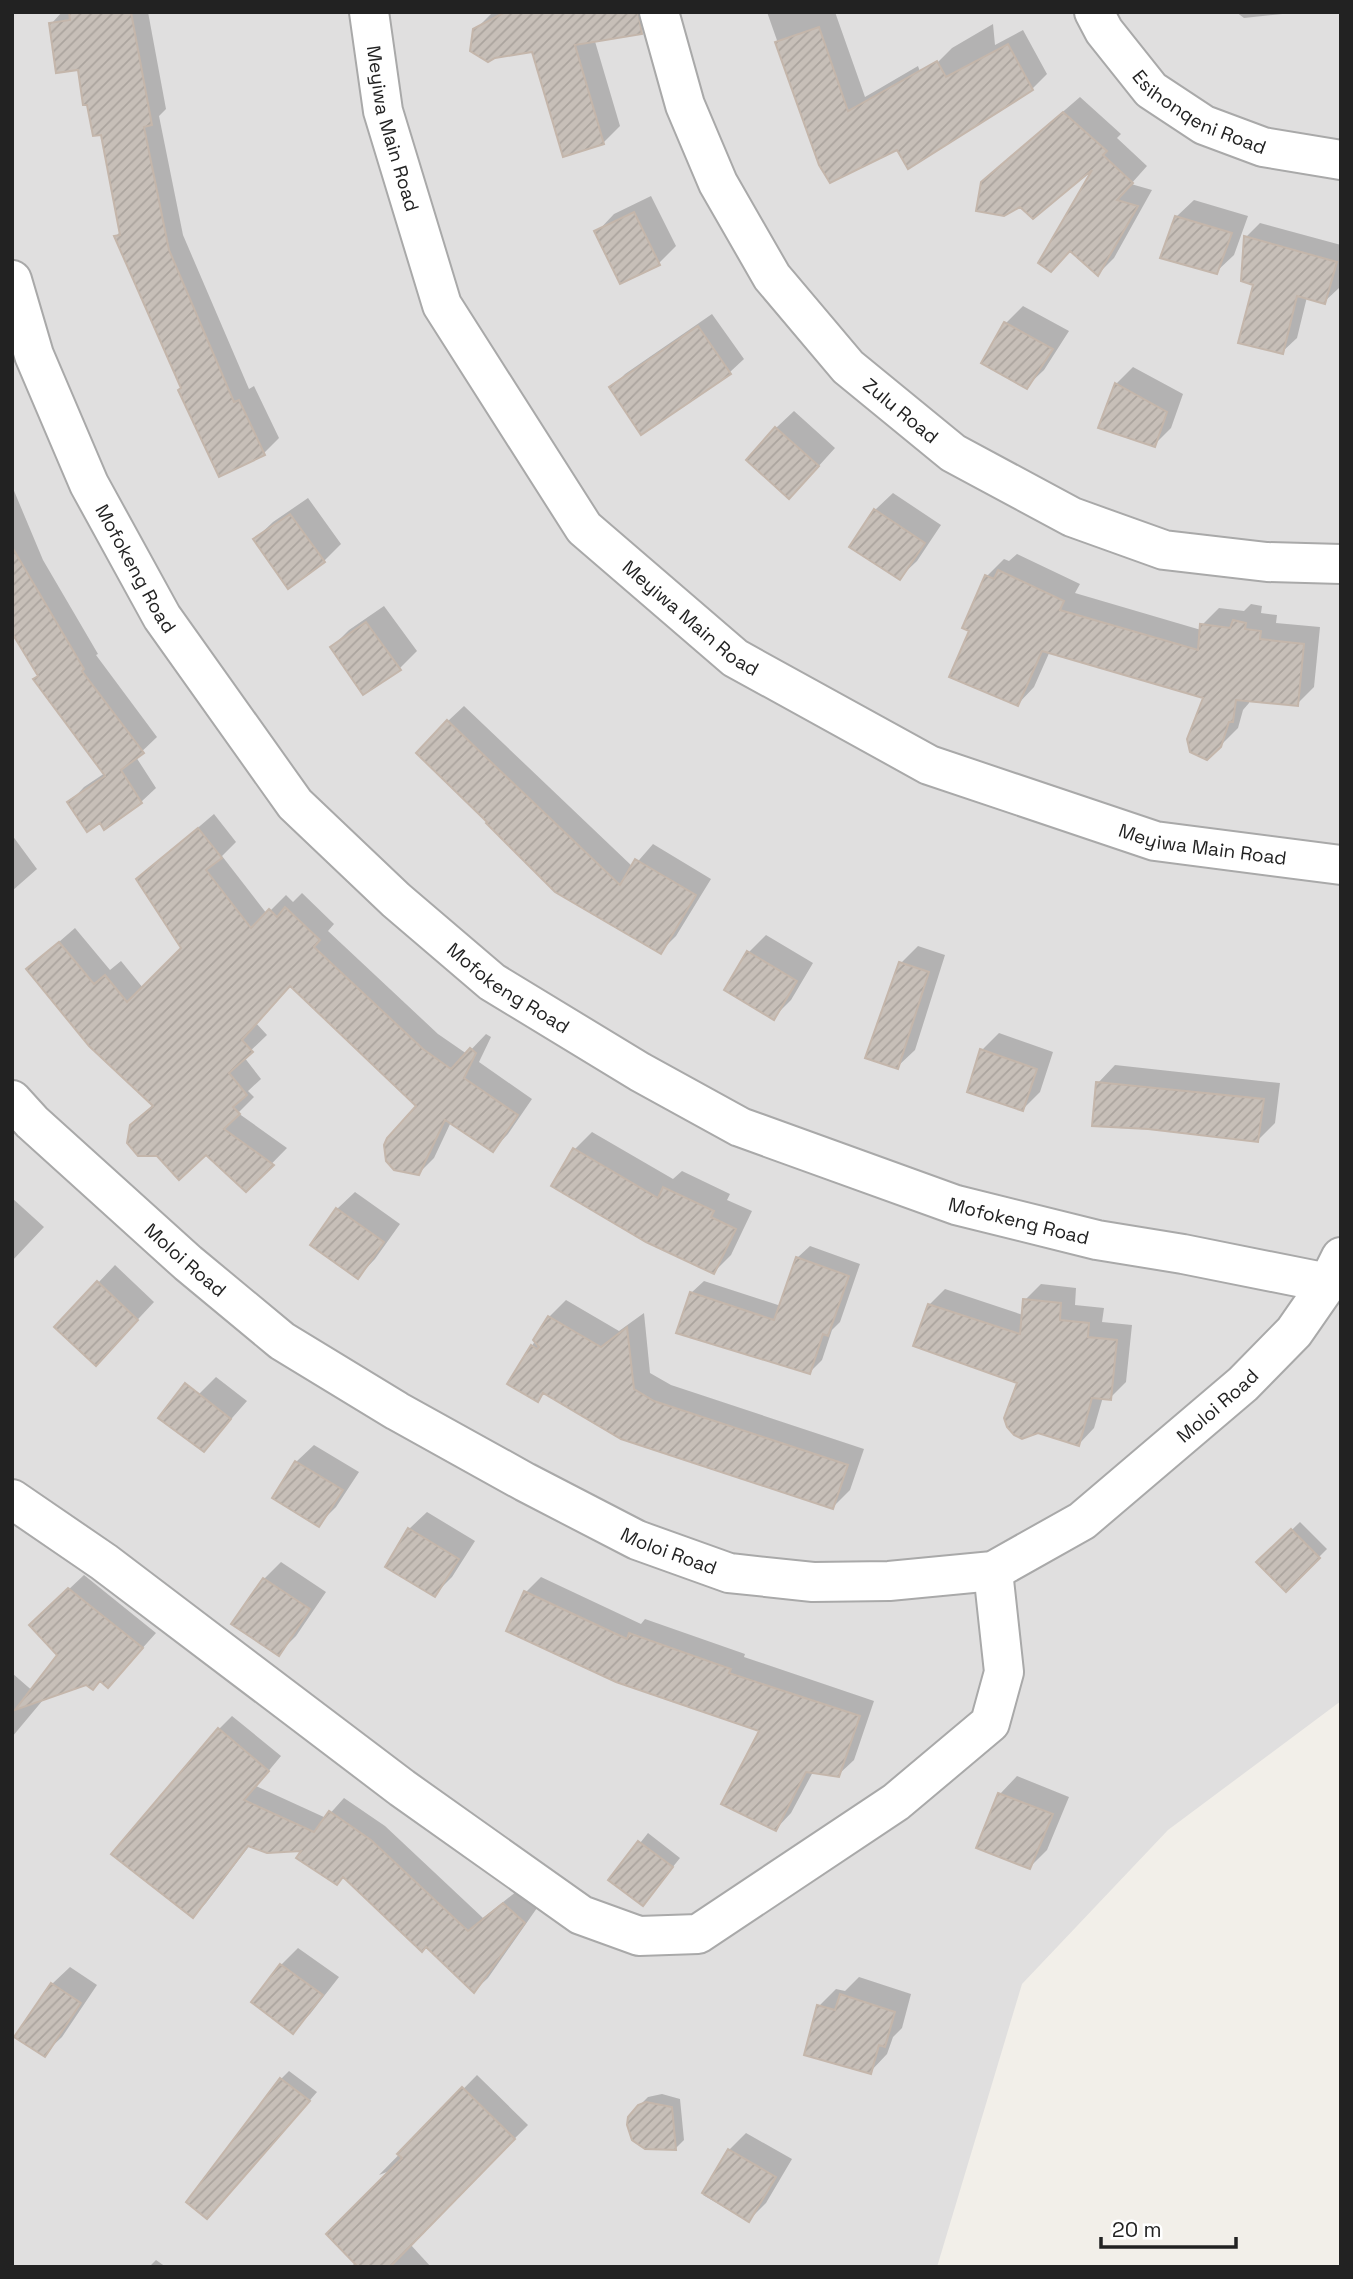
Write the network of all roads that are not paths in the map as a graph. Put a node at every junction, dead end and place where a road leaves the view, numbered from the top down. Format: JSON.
{"nodes":[{"id":1,"x":369,"y":12,"type":"edge"},
{"id":2,"x":659,"y":12,"type":"edge"},
{"id":3,"x":1094,"y":12,"type":"edge"},
{"id":4,"x":1341,"y":160,"type":"edge"},
{"id":5,"x":12,"y":280,"type":"edge"},
{"id":6,"x":23,"y":358,"type":"edge"},
{"id":7,"x":1341,"y":564,"type":"edge"},
{"id":8,"x":1341,"y":865,"type":"edge"},
{"id":9,"x":12,"y":1100,"type":"edge"},
{"id":10,"x":1334,"y":1270,"type":"edge"},
{"id":11,"x":12,"y":1499,"type":"edge"},
{"id":12,"x":993,"y":1571,"type":"junction"}],
"edges":[{"from":1,"to":8,"type":"street","name":"Meyiwa Main Road"},
{"from":2,"to":7,"type":"street","name":"Zulu Road"},
{"from":3,"to":4,"type":"street","name":"Esihonqeni Road"},
{"from":5,"to":6,"type":"street","name":"Mofokeng Road"},
{"from":6,"to":10,"type":"street","name":"Mofokeng Road"},
{"from":9,"to":12,"type":"street","name":"Moloi Road"},
{"from":10,"to":12,"type":"street","name":"Moloi Road"},
{"from":11,"to":12,"type":"street"}]}
